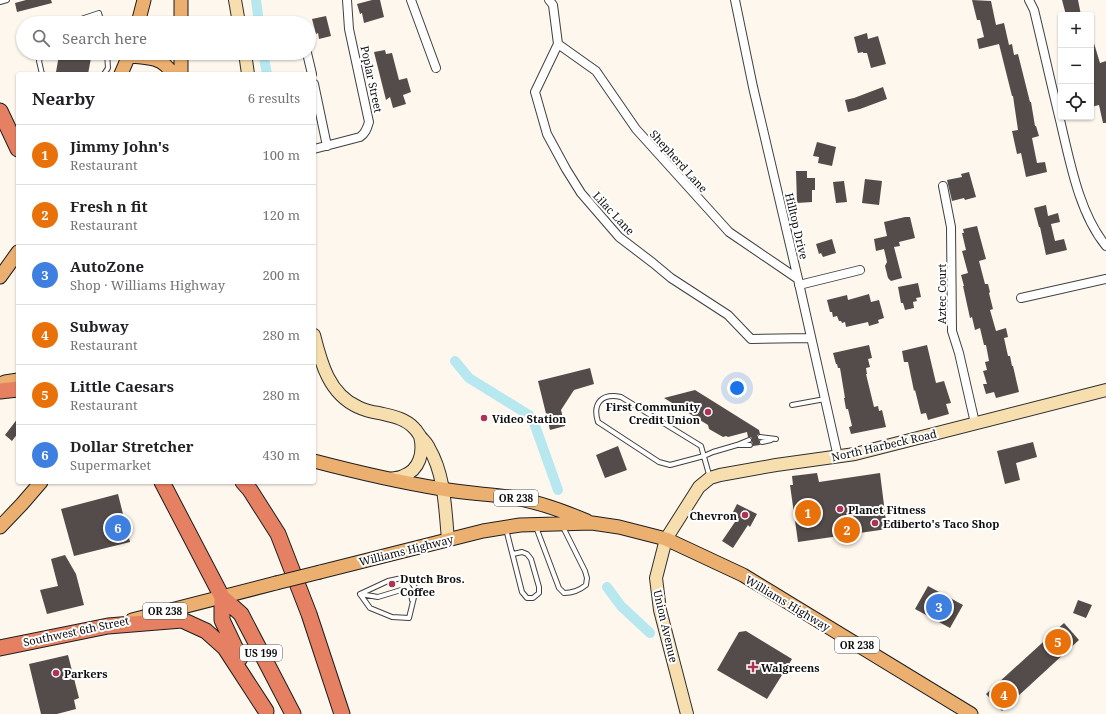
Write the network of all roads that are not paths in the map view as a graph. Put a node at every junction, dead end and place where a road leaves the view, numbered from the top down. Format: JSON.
{"nodes":[{"id":1,"x":7,"y":0,"type":"edge"},
{"id":2,"x":144,"y":0,"type":"edge"},
{"id":3,"x":181,"y":0,"type":"edge"},
{"id":4,"x":235,"y":0,"type":"edge"},
{"id":5,"x":347,"y":0,"type":"edge"},
{"id":6,"x":411,"y":0,"type":"edge"},
{"id":7,"x":549,"y":0,"type":"edge"},
{"id":8,"x":735,"y":0,"type":"edge"},
{"id":9,"x":1029,"y":0,"type":"edge"},
{"id":10,"x":0,"y":2,"type":"edge"},
{"id":11,"x":88,"y":16,"type":"edge"},
{"id":12,"x":100,"y":16,"type":"edge"},
{"id":13,"x":140,"y":16,"type":"edge"},
{"id":14,"x":181,"y":16,"type":"edge"},
{"id":15,"x":238,"y":16,"type":"edge"},
{"id":16,"x":558,"y":44,"type":"junction"},
{"id":17,"x":39,"y":60,"type":"edge"},
{"id":18,"x":107,"y":60,"type":"edge"},
{"id":19,"x":127,"y":60,"type":"edge"},
{"id":20,"x":154,"y":60,"type":"edge"},
{"id":21,"x":181,"y":60,"type":"edge"},
{"id":22,"x":246,"y":60,"type":"edge"},
{"id":23,"x":309,"y":60,"type":"edge"},
{"id":24,"x":108,"y":68,"type":"junction"},
{"id":25,"x":436,"y":68,"type":"dead end"},
{"id":26,"x":42,"y":72,"type":"edge"},
{"id":27,"x":105,"y":72,"type":"edge"},
{"id":28,"x":117,"y":72,"type":"edge"},
{"id":29,"x":123,"y":72,"type":"edge"},
{"id":30,"x":171,"y":72,"type":"edge"},
{"id":31,"x":181,"y":72,"type":"edge"},
{"id":32,"x":248,"y":72,"type":"edge"},
{"id":33,"x":312,"y":72,"type":"edge"},
{"id":34,"x":316,"y":94,"type":"edge"},
{"id":35,"x":0,"y":111,"type":"edge"},
{"id":36,"x":14,"y":138,"type":"edge"},
{"id":37,"x":327,"y":146,"type":"junction"},
{"id":38,"x":316,"y":149,"type":"edge"},
{"id":39,"x":943,"y":186,"type":"dead end"},
{"id":40,"x":1106,"y":246,"type":"edge"},
{"id":41,"x":16,"y":255,"type":"edge"},
{"id":42,"x":860,"y":270,"type":"dead end"},
{"id":43,"x":0,"y":276,"type":"edge"},
{"id":44,"x":1106,"y":279,"type":"edge"},
{"id":45,"x":799,"y":282,"type":"junction"},
{"id":46,"x":1021,"y":298,"type":"dead end"},
{"id":47,"x":811,"y":338,"type":"junction"},
{"id":48,"x":316,"y":344,"type":"edge"},
{"id":49,"x":16,"y":380,"type":"edge"},
{"id":50,"x":0,"y":384,"type":"edge"},
{"id":51,"x":16,"y":389,"type":"edge"},
{"id":52,"x":1106,"y":390,"type":"edge"},
{"id":53,"x":0,"y":391,"type":"edge"},
{"id":54,"x":824,"y":399,"type":"junction"},
{"id":55,"x":792,"y":405,"type":"dead end"},
{"id":56,"x":975,"y":423,"type":"junction"},
{"id":57,"x":420,"y":436,"type":"junction"},
{"id":58,"x":761,"y":439,"type":"dead end"},
{"id":59,"x":776,"y":439,"type":"dead end"},
{"id":60,"x":750,"y":442,"type":"dead end"},
{"id":61,"x":704,"y":456,"type":"junction"},
{"id":62,"x":838,"y":457,"type":"junction"},
{"id":63,"x":316,"y":461,"type":"edge"},
{"id":64,"x":710,"y":478,"type":"junction"},
{"id":65,"x":390,"y":479,"type":"junction"},
{"id":66,"x":39,"y":484,"type":"edge"},
{"id":67,"x":163,"y":484,"type":"edge"},
{"id":68,"x":245,"y":484,"type":"edge"},
{"id":69,"x":443,"y":489,"type":"junction"},
{"id":70,"x":562,"y":523,"type":"junction"},
{"id":71,"x":592,"y":523,"type":"junction"},
{"id":72,"x":534,"y":524,"type":"junction"},
{"id":73,"x":0,"y":526,"type":"edge"},
{"id":74,"x":506,"y":527,"type":"junction"},
{"id":75,"x":448,"y":539,"type":"junction"},
{"id":76,"x":666,"y":539,"type":"junction"},
{"id":77,"x":512,"y":554,"type":"junction"},
{"id":78,"x":360,"y":594,"type":"junction"},
{"id":79,"x":222,"y":597,"type":"junction"},
{"id":80,"x":413,"y":605,"type":"junction"},
{"id":81,"x":108,"y":626,"type":"junction"},
{"id":82,"x":0,"y":648,"type":"edge"},
{"id":83,"x":964,"y":712,"type":"edge"},
{"id":84,"x":266,"y":713,"type":"edge"},
{"id":85,"x":293,"y":714,"type":"edge"},
{"id":86,"x":342,"y":714,"type":"edge"},
{"id":87,"x":687,"y":714,"type":"edge"}],
"edges":[{"from":1,"to":10,"type":"lane"},
{"from":2,"to":13,"type":"main road"},
{"from":3,"to":14,"type":"main road"},
{"from":4,"to":15,"type":"street"},
{"from":5,"to":37,"type":"street","name":"Poplar Street"},
{"from":6,"to":25,"type":"street"},
{"from":7,"to":16,"type":"street"},
{"from":8,"to":45,"type":"street","name":"Hilltop Drive"},
{"from":9,"to":40,"type":"street"},
{"from":11,"to":12,"type":"lane"},
{"from":16,"to":45,"type":"street","name":"Shepherd Lane"},
{"from":16,"to":47,"type":"street","name":"Lilac Lane"},
{"from":17,"to":26,"type":"lane"},
{"from":18,"to":24,"type":"lane"},
{"from":19,"to":29,"type":"main road"},
{"from":20,"to":30,"type":"main road"},
{"from":21,"to":31,"type":"main road"},
{"from":22,"to":32,"type":"street"},
{"from":23,"to":33,"type":"street"},
{"from":24,"to":27,"type":"lane"},
{"from":24,"to":28,"type":"lane"},
{"from":34,"to":37,"type":"street"},
{"from":35,"to":36,"type":"highway"},
{"from":37,"to":38,"type":"street","name":"Poplar Street"},
{"from":39,"to":56,"type":"street","name":"Aztec Court"},
{"from":41,"to":43,"type":"main road"},
{"from":42,"to":45,"type":"street"},
{"from":44,"to":46,"type":"street"},
{"from":45,"to":47,"type":"street","name":"Hilltop Drive"},
{"from":47,"to":54,"type":"street","name":"Hilltop Drive"},
{"from":48,"to":57,"type":"street"},
{"from":49,"to":50,"type":"main road"},
{"from":51,"to":53,"type":"highway"},
{"from":52,"to":56,"type":"street","name":"North Harbeck Road"},
{"from":54,"to":55,"type":"lane"},
{"from":54,"to":62,"type":"street","name":"Hilltop Drive"},
{"from":56,"to":62,"type":"street","name":"North Harbeck Road"},
{"from":57,"to":65,"type":"street"},
{"from":57,"to":69,"type":"street"},
{"from":58,"to":59,"type":"lane"},
{"from":60,"to":61,"type":"lane"},
{"from":61,"to":61,"type":"lane"},
{"from":61,"to":64,"type":"lane"},
{"from":62,"to":64,"type":"street","name":"North Harbeck Road"},
{"from":63,"to":65,"type":"main road","name":"Williams Highway","number":"OR 238"},
{"from":64,"to":76,"type":"street"},
{"from":65,"to":69,"type":"main road","name":"Williams Highway","number":"OR 238"},
{"from":66,"to":73,"type":"main road"},
{"from":67,"to":79,"type":"highway","number":"US 199"},
{"from":68,"to":86,"type":"highway"},
{"from":69,"to":71,"type":"main road","name":"Williams Highway","number":"OR 238"},
{"from":69,"to":75,"type":"street"},
{"from":70,"to":71,"type":"main road","name":"Williams Highway","number":"OR 238"},
{"from":70,"to":72,"type":"main road","name":"Williams Highway","number":"OR 238"},
{"from":70,"to":72,"type":"lane"},
{"from":71,"to":76,"type":"main road","name":"Williams Highway","number":"OR 238"},
{"from":72,"to":74,"type":"main road","name":"Williams Highway","number":"OR 238"},
{"from":74,"to":75,"type":"main road","name":"Williams Highway","number":"OR 238"},
{"from":74,"to":77,"type":"lane"},
{"from":75,"to":79,"type":"main road","name":"Williams Highway","number":"OR 238","bridge":true},
{"from":76,"to":83,"type":"main road","name":"Williams Highway","number":"OR 238"},
{"from":76,"to":87,"type":"street","name":"Union Avenue"},
{"from":77,"to":77,"type":"lane"},
{"from":78,"to":80,"type":"lane"},
{"from":78,"to":80,"type":"lane"},
{"from":78,"to":80,"type":"lane"},
{"from":79,"to":81,"type":"main road","name":"Southwest 6th Street","number":"OR 238"},
{"from":79,"to":84,"type":"highway","number":"US 199"},
{"from":79,"to":85,"type":"highway","number":"US 199"},
{"from":81,"to":82,"type":"highway","name":"Southwest 6th Street","number":"OR 238"},
{"from":81,"to":84,"type":"highway"}]}
